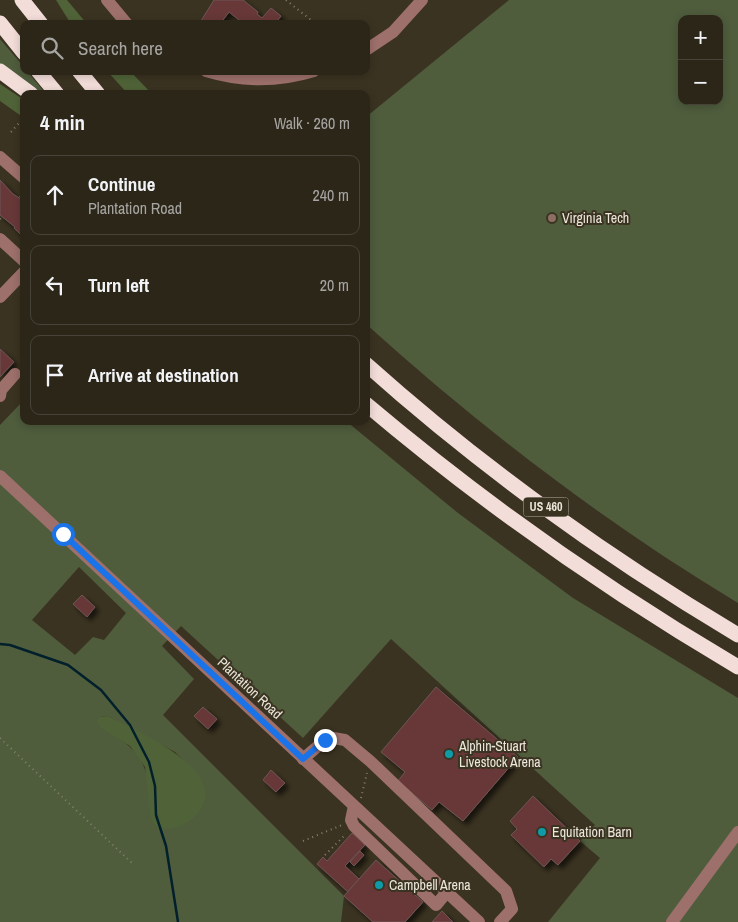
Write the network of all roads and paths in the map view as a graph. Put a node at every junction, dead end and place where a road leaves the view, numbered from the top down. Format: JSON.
{"nodes":[{"id":1,"x":108,"y":0,"type":"edge"},
{"id":2,"x":286,"y":0,"type":"edge"},
{"id":3,"x":422,"y":0,"type":"edge"},
{"id":4,"x":25,"y":3,"type":"edge"},
{"id":5,"x":37,"y":20,"type":"edge"},
{"id":6,"x":124,"y":20,"type":"edge"},
{"id":7,"x":311,"y":20,"type":"edge"},
{"id":8,"x":0,"y":23,"type":"edge"},
{"id":9,"x":370,"y":47,"type":"edge"},
{"id":10,"x":20,"y":48,"type":"edge"},
{"id":11,"x":0,"y":71,"type":"edge"},
{"id":12,"x":41,"y":75,"type":"edge"},
{"id":13,"x":82,"y":75,"type":"edge"},
{"id":14,"x":219,"y":75,"type":"edge"},
{"id":15,"x":293,"y":75,"type":"edge"},
{"id":16,"x":26,"y":90,"type":"edge"},
{"id":17,"x":54,"y":90,"type":"edge"},
{"id":18,"x":95,"y":90,"type":"edge"},
{"id":19,"x":19,"y":123,"type":"dead end"},
{"id":20,"x":10,"y":132,"type":"dead end"},
{"id":21,"x":0,"y":157,"type":"edge"},
{"id":22,"x":20,"y":174,"type":"edge"},
{"id":23,"x":0,"y":239,"type":"edge"},
{"id":24,"x":20,"y":257,"type":"edge"},
{"id":25,"x":20,"y":276,"type":"edge"},
{"id":26,"x":0,"y":297,"type":"edge"},
{"id":27,"x":370,"y":367,"type":"edge"},
{"id":28,"x":16,"y":374,"type":"dead end"},
{"id":29,"x":0,"y":396,"type":"edge"},
{"id":30,"x":370,"y":407,"type":"edge"},
{"id":31,"x":0,"y":476,"type":"edge"},
{"id":32,"x":738,"y":635,"type":"edge"},
{"id":33,"x":738,"y":667,"type":"edge"},
{"id":34,"x":0,"y":738,"type":"edge"},
{"id":35,"x":303,"y":759,"type":"junction"},
{"id":36,"x":370,"y":761,"type":"junction"},
{"id":37,"x":357,"y":804,"type":"junction"},
{"id":38,"x":353,"y":823,"type":"junction"},
{"id":39,"x":738,"y":832,"type":"edge"},
{"id":40,"x":303,"y":841,"type":"dead end"},
{"id":41,"x":325,"y":855,"type":"dead end"},
{"id":42,"x":133,"y":864,"type":"dead end"},
{"id":43,"x":447,"y":892,"type":"junction"},
{"id":44,"x":479,"y":922,"type":"edge"},
{"id":45,"x":500,"y":922,"type":"edge"},
{"id":46,"x":672,"y":922,"type":"edge"}],
"edges":[{"from":1,"to":6,"type":"street"},
{"from":2,"to":7,"type":"path"},
{"from":3,"to":9,"type":"street"},
{"from":4,"to":5,"type":"highway"},
{"from":8,"to":10,"type":"highway"},
{"from":11,"to":16,"type":"highway"},
{"from":12,"to":17,"type":"highway"},
{"from":13,"to":18,"type":"highway"},
{"from":14,"to":15,"type":"street"},
{"from":19,"to":20,"type":"path"},
{"from":21,"to":22,"type":"street"},
{"from":23,"to":24,"type":"street"},
{"from":25,"to":26,"type":"street"},
{"from":27,"to":32,"type":"highway","number":"US 460"},
{"from":28,"to":29,"type":"street"},
{"from":30,"to":33,"type":"highway","number":"US 460"},
{"from":31,"to":35,"type":"street","name":"Plantation Road"},
{"from":34,"to":42,"type":"path"},
{"from":35,"to":36,"type":"street"},
{"from":35,"to":37,"type":"street","name":"Plantation Road"},
{"from":36,"to":37,"type":"path"},
{"from":36,"to":45,"type":"street"},
{"from":37,"to":38,"type":"street"},
{"from":37,"to":43,"type":"street","name":"Plantation Road"},
{"from":38,"to":40,"type":"path"},
{"from":38,"to":41,"type":"path"},
{"from":38,"to":43,"type":"street"},
{"from":39,"to":46,"type":"street"},
{"from":43,"to":44,"type":"street","name":"Plantation Road"}]}
